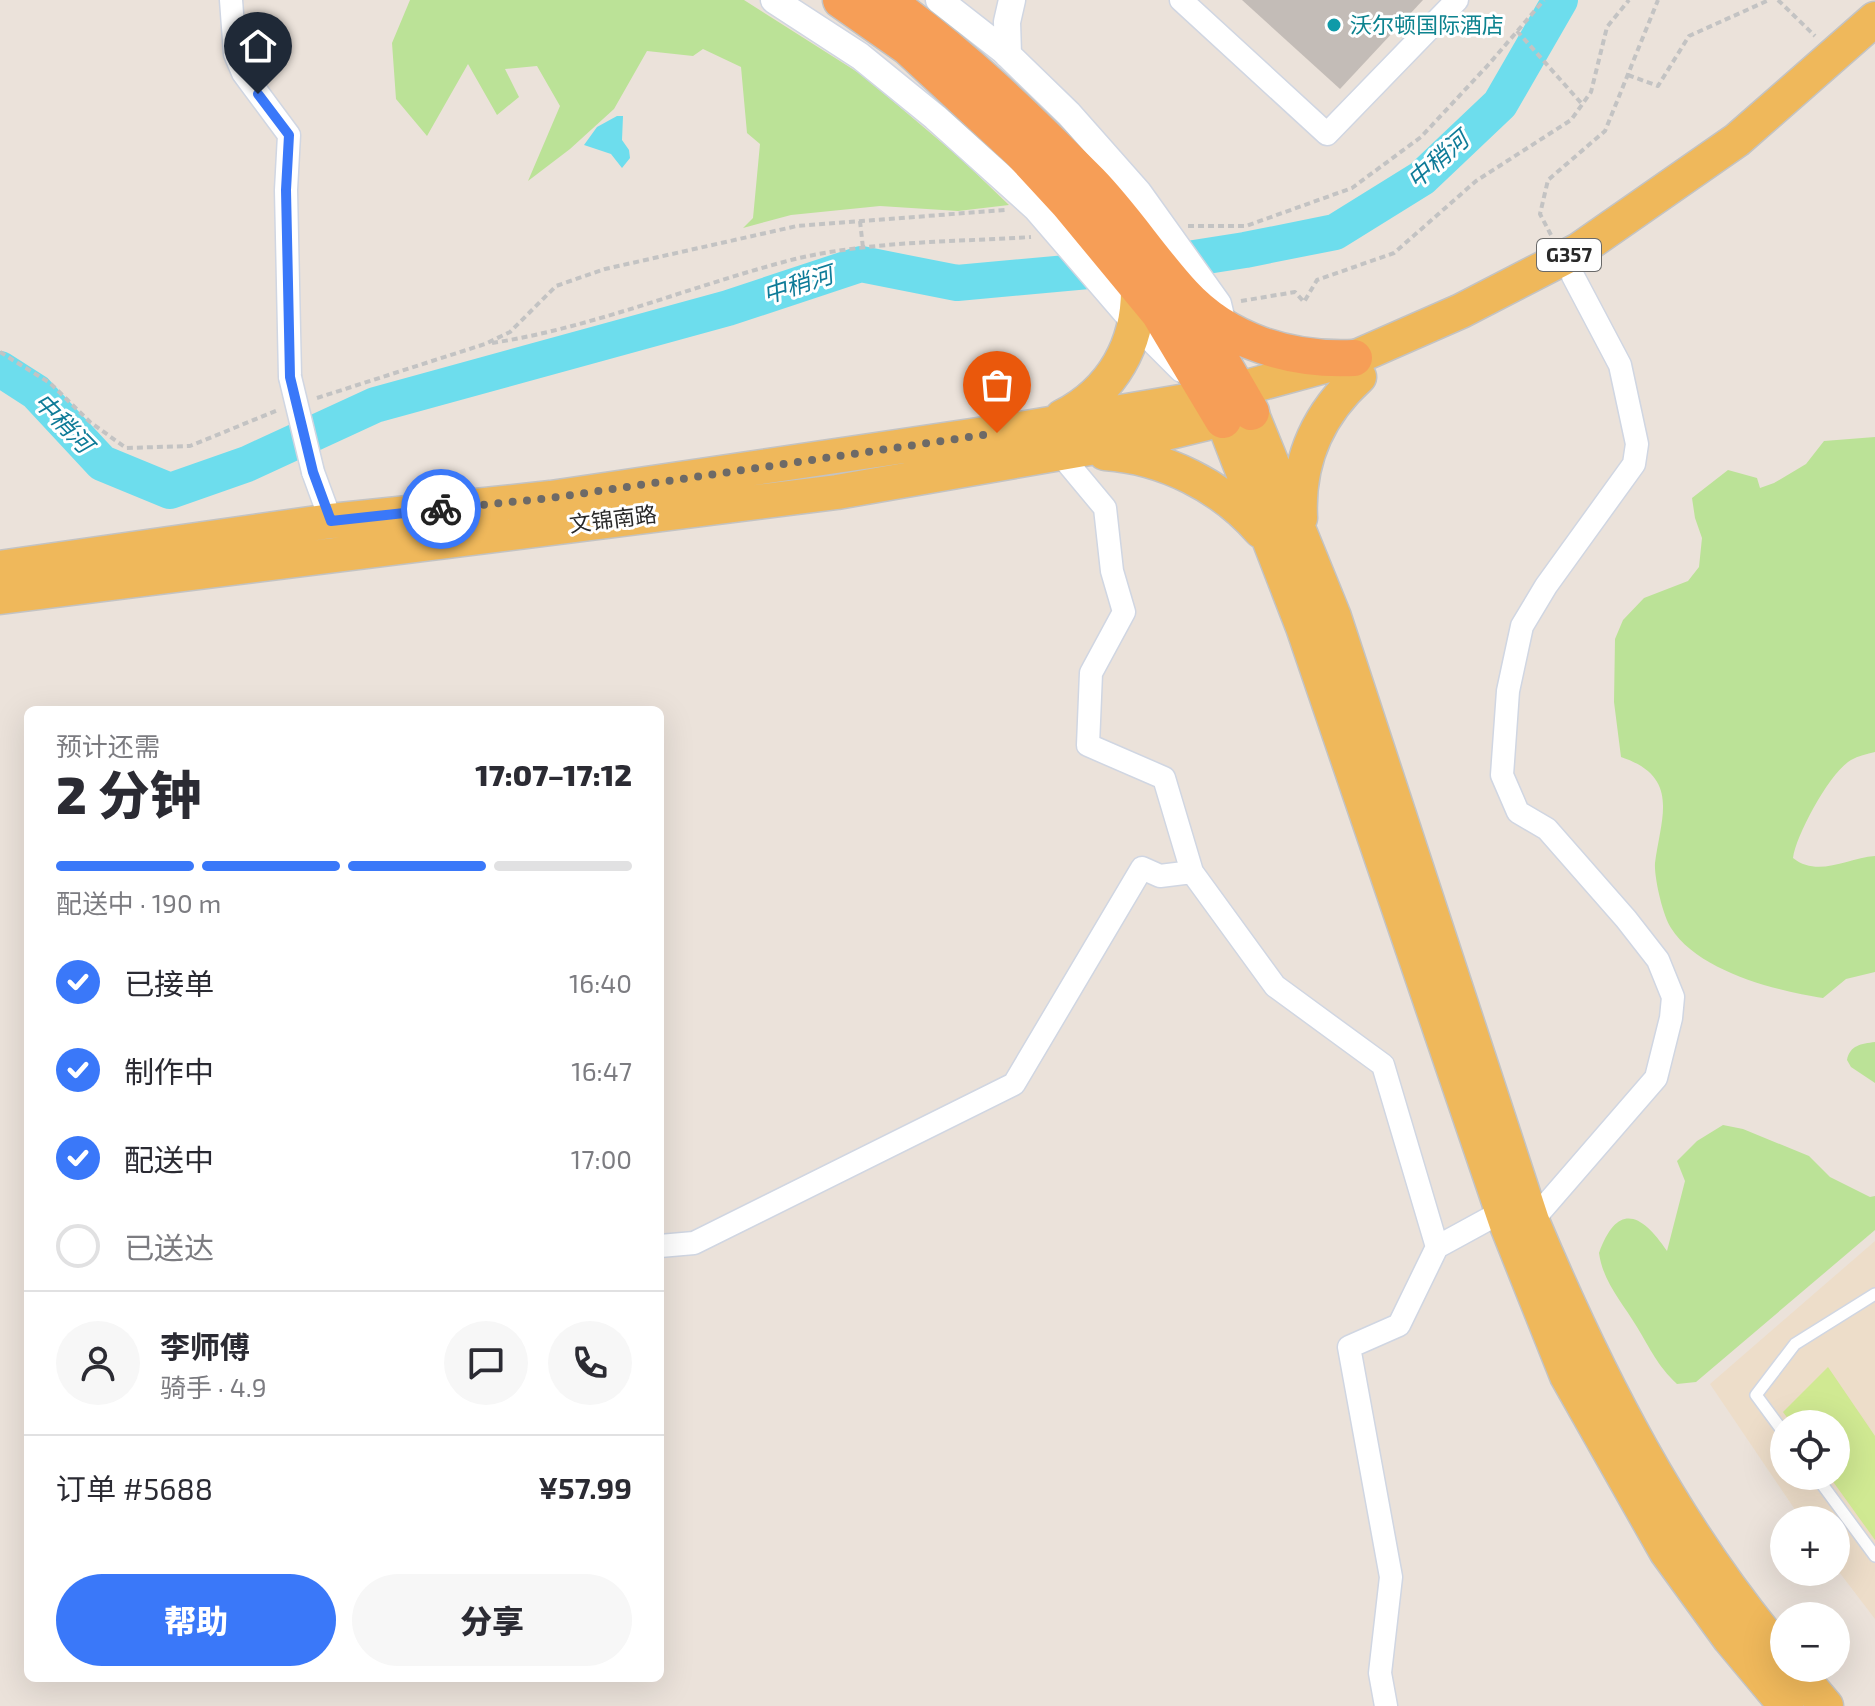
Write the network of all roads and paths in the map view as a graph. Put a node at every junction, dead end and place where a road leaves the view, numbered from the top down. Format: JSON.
{"nodes":[{"id":1,"x":231,"y":0,"type":"edge"},
{"id":2,"x":774,"y":0,"type":"edge"},
{"id":3,"x":841,"y":0,"type":"edge"},
{"id":4,"x":885,"y":0,"type":"edge"},
{"id":5,"x":975,"y":0,"type":"edge"},
{"id":6,"x":1012,"y":0,"type":"edge"},
{"id":7,"x":1181,"y":0,"type":"edge"},
{"id":8,"x":1457,"y":0,"type":"edge"},
{"id":9,"x":1544,"y":0,"type":"edge"},
{"id":10,"x":1629,"y":0,"type":"edge"},
{"id":11,"x":1658,"y":0,"type":"edge"},
{"id":12,"x":1769,"y":0,"type":"edge"},
{"id":13,"x":1778,"y":0,"type":"edge"},
{"id":14,"x":942,"y":2,"type":"edge"},
{"id":15,"x":1875,"y":19,"type":"edge"},
{"id":16,"x":1517,"y":31,"type":"junction"},
{"id":17,"x":1875,"y":49,"type":"edge"},
{"id":18,"x":1008,"y":55,"type":"junction"},
{"id":19,"x":1834,"y":55,"type":"junction"},
{"id":20,"x":1628,"y":75,"type":"junction"},
{"id":21,"x":1582,"y":104,"type":"junction"},
{"id":22,"x":1121,"y":194,"type":"junction"},
{"id":23,"x":1052,"y":205,"type":"junction"},
{"id":24,"x":860,"y":221,"type":"junction"},
{"id":25,"x":1162,"y":226,"type":"junction"},
{"id":26,"x":1031,"y":237,"type":"dead end"},
{"id":27,"x":863,"y":248,"type":"junction"},
{"id":28,"x":1568,"y":267,"type":"junction"},
{"id":29,"x":1170,"y":309,"type":"junction"},
{"id":30,"x":485,"y":344,"type":"junction"},
{"id":31,"x":0,"y":352,"type":"edge"},
{"id":32,"x":1357,"y":368,"type":"junction"},
{"id":33,"x":297,"y":405,"type":"junction"},
{"id":34,"x":1231,"y":405,"type":"junction"},
{"id":35,"x":1026,"y":428,"type":"junction"},
{"id":36,"x":1060,"y":454,"type":"junction"},
{"id":37,"x":331,"y":521,"type":"junction"},
{"id":38,"x":1270,"y":540,"type":"junction"},
{"id":39,"x":1303,"y":542,"type":"junction"},
{"id":40,"x":0,"y":568,"type":"edge"},
{"id":41,"x":0,"y":597,"type":"edge"},
{"id":42,"x":1192,"y":872,"type":"junction"},
{"id":43,"x":1517,"y":1216,"type":"junction"},
{"id":44,"x":664,"y":1246,"type":"edge"},
{"id":45,"x":1437,"y":1247,"type":"junction"},
{"id":46,"x":1875,"y":1294,"type":"edge"},
{"id":47,"x":1770,"y":1414,"type":"edge"},
{"id":48,"x":1826,"y":1490,"type":"edge"},
{"id":49,"x":1875,"y":1556,"type":"edge"},
{"id":50,"x":1770,"y":1641,"type":"edge"},
{"id":51,"x":1806,"y":1682,"type":"edge"},
{"id":52,"x":1386,"y":1706,"type":"edge"},
{"id":53,"x":1786,"y":1706,"type":"edge"},
{"id":54,"x":1826,"y":1706,"type":"edge"}],
"edges":[{"from":1,"to":33,"type":"street","bridge":true},
{"from":2,"to":23,"type":"street"},
{"from":3,"to":23,"type":"highway"},
{"from":4,"to":22,"type":"highway"},
{"from":5,"to":14,"type":"street"},
{"from":6,"to":18,"type":"street"},
{"from":7,"to":8,"type":"street"},
{"from":9,"to":16,"type":"path"},
{"from":10,"to":21,"type":"path"},
{"from":11,"to":20,"type":"path"},
{"from":12,"to":20,"type":"path"},
{"from":13,"to":19,"type":"path"},
{"from":14,"to":18,"type":"street"},
{"from":15,"to":19,"type":"main road","number":"G357"},
{"from":16,"to":21,"type":"path"},
{"from":16,"to":25,"type":"path"},
{"from":17,"to":28,"type":"main road","number":"G357"},
{"from":18,"to":22,"type":"street"},
{"from":19,"to":28,"type":"main road","number":"G357"},
{"from":20,"to":28,"type":"path"},
{"from":21,"to":29,"type":"path"},
{"from":22,"to":25,"type":"street"},
{"from":22,"to":29,"type":"highway"},
{"from":23,"to":24,"type":"path"},
{"from":23,"to":29,"type":"highway"},
{"from":24,"to":27,"type":"path"},
{"from":24,"to":30,"type":"path"},
{"from":25,"to":29,"type":"street"},
{"from":26,"to":27,"type":"path"},
{"from":27,"to":30,"type":"path"},
{"from":28,"to":32,"type":"main road","number":"G357"},
{"from":28,"to":43,"type":"street"},
{"from":29,"to":32,"type":"highway"},
{"from":29,"to":34,"type":"highway"},
{"from":29,"to":34,"type":"street"},
{"from":29,"to":35,"type":"main road"},
{"from":30,"to":33,"type":"path"},
{"from":31,"to":33,"type":"path"},
{"from":32,"to":34,"type":"main road","number":"G357"},
{"from":32,"to":39,"type":"main road"},
{"from":33,"to":37,"type":"street","bridge":true},
{"from":34,"to":35,"type":"main road","name":"文锦南路"},
{"from":34,"to":36,"type":"main road","name":"文锦南路"},
{"from":34,"to":38,"type":"main road"},
{"from":34,"to":39,"type":"main road"},
{"from":35,"to":37,"type":"main road","name":"文锦南路"},
{"from":36,"to":38,"type":"main road"},
{"from":36,"to":41,"type":"main road","name":"文锦南路"},
{"from":36,"to":42,"type":"street"},
{"from":37,"to":40,"type":"main road","name":"文锦南路"},
{"from":38,"to":43,"type":"main road"},
{"from":39,"to":43,"type":"main road"},
{"from":42,"to":44,"type":"street"},
{"from":42,"to":45,"type":"street"},
{"from":43,"to":45,"type":"street"},
{"from":43,"to":50,"type":"main road"},
{"from":43,"to":53,"type":"main road"},
{"from":45,"to":52,"type":"street"},
{"from":46,"to":47,"type":"lane"},
{"from":48,"to":49,"type":"lane"},
{"from":51,"to":54,"type":"main road"}]}
